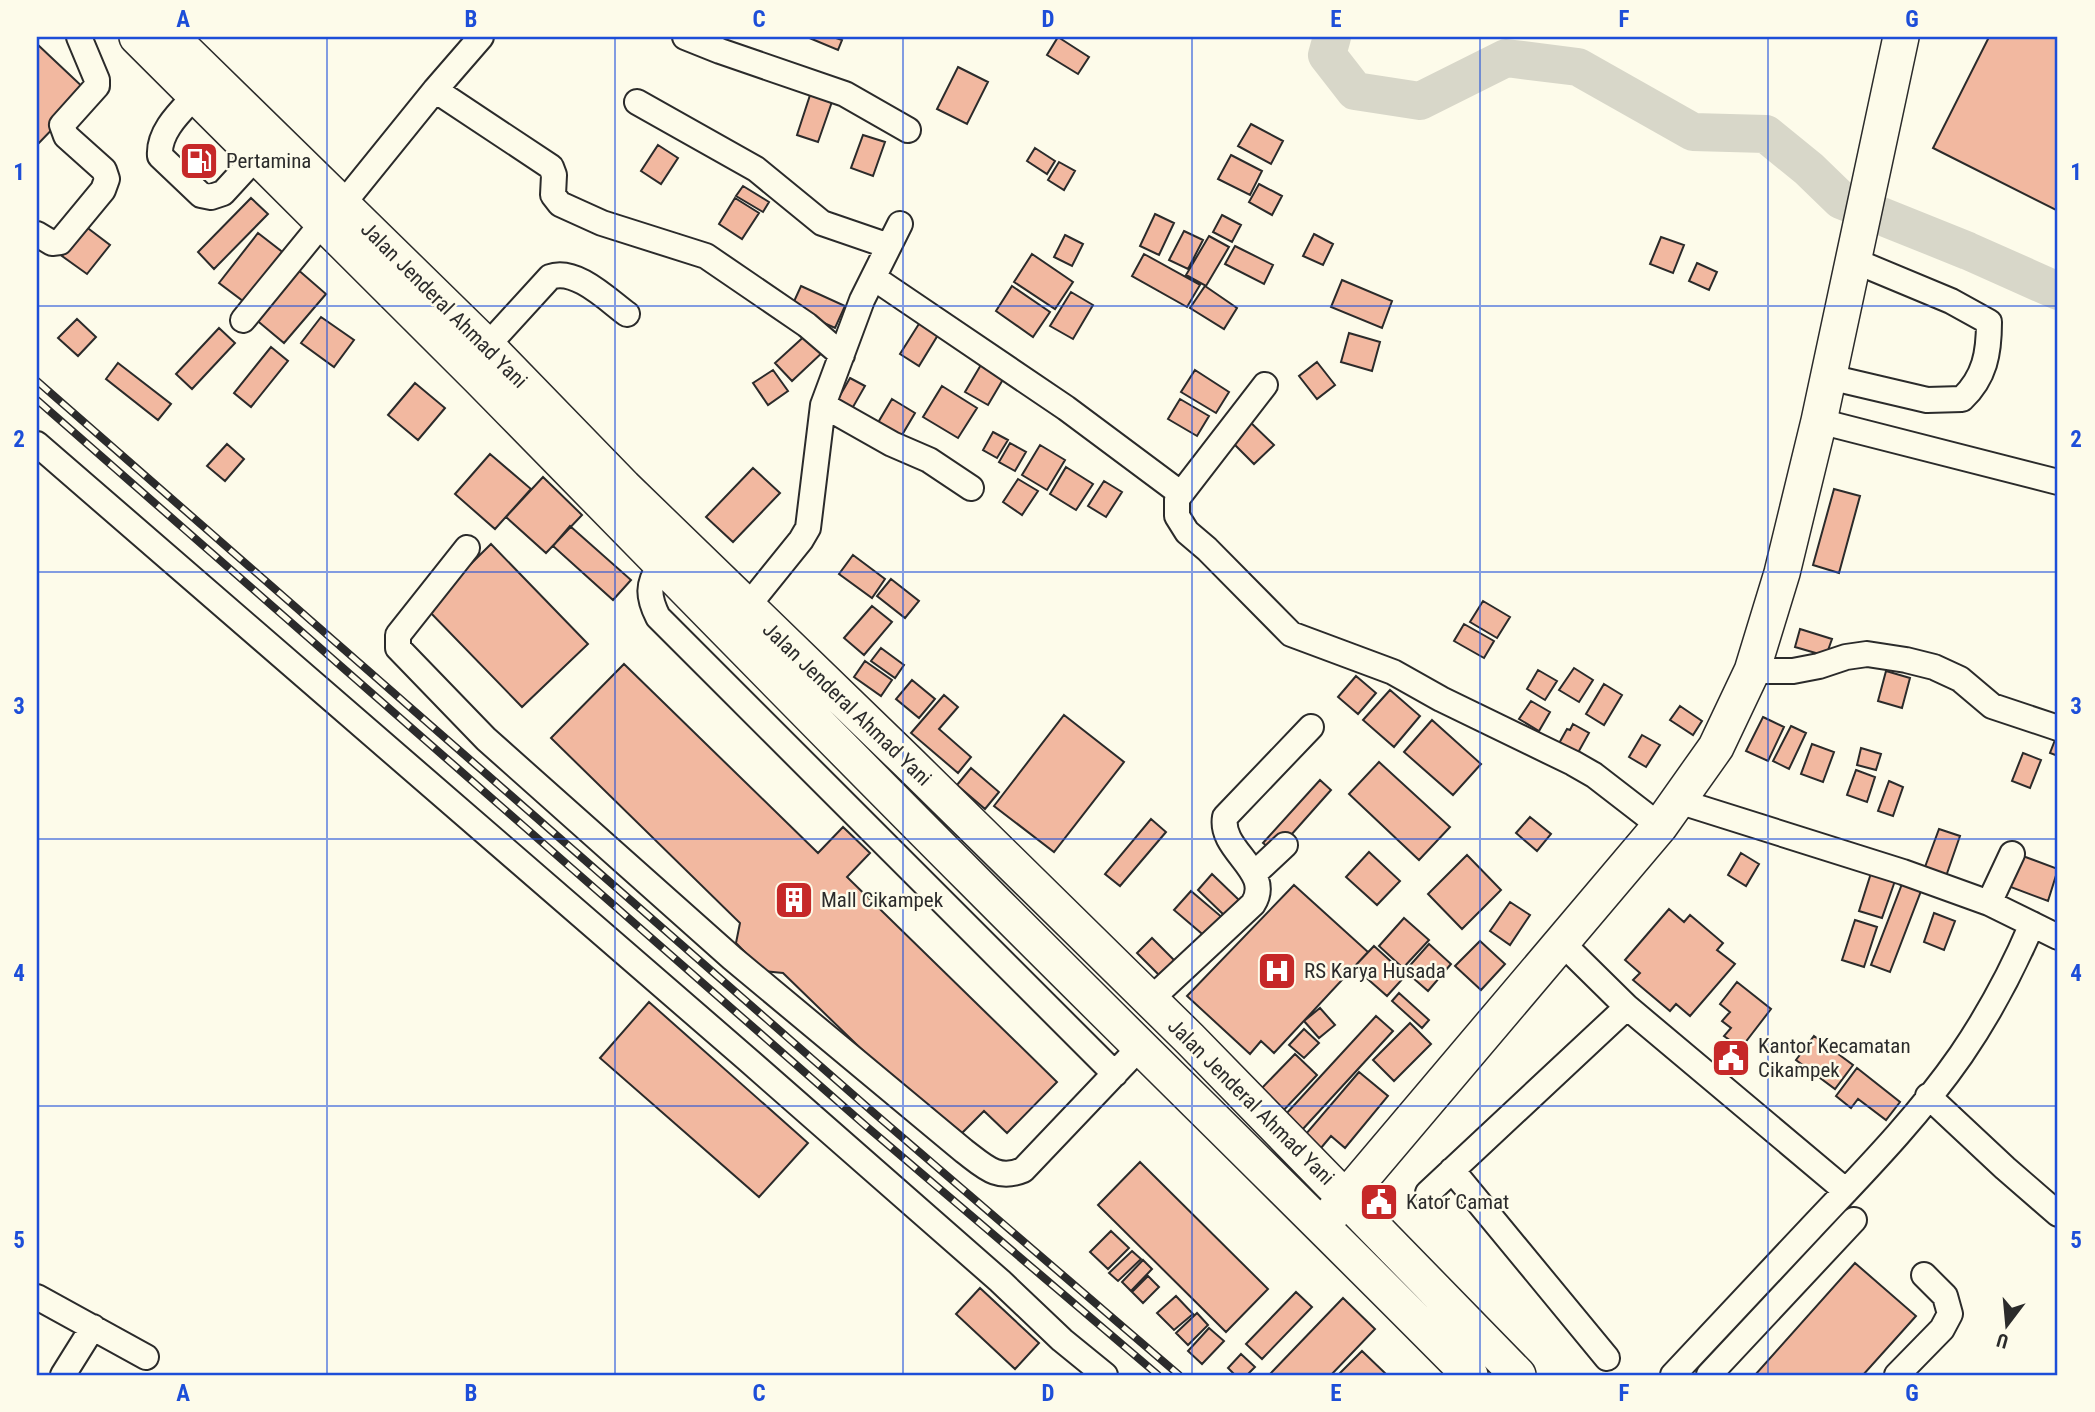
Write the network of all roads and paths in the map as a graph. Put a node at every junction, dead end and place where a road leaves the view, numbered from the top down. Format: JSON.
{"nodes":[{"id":1,"x":79,"y":37,"type":"edge"},
{"id":2,"x":137,"y":37,"type":"edge"},
{"id":3,"x":171,"y":37,"type":"edge"},
{"id":4,"x":481,"y":37,"type":"edge"},
{"id":5,"x":685,"y":37,"type":"edge"},
{"id":6,"x":1901,"y":37,"type":"edge"},
{"id":7,"x":435,"y":90,"type":"junction"},
{"id":8,"x":195,"y":96,"type":"junction"},
{"id":9,"x":637,"y":102,"type":"dead end"},
{"id":10,"x":908,"y":130,"type":"dead end"},
{"id":11,"x":257,"y":156,"type":"junction"},
{"id":12,"x":333,"y":214,"type":"junction"},
{"id":13,"x":37,"y":234,"type":"edge"},
{"id":14,"x":1858,"y":248,"type":"junction"},
{"id":15,"x":874,"y":278,"type":"junction"},
{"id":16,"x":627,"y":314,"type":"dead end"},
{"id":17,"x":243,"y":320,"type":"dead end"},
{"id":18,"x":487,"y":346,"type":"junction"},
{"id":19,"x":842,"y":355,"type":"junction"},
{"id":20,"x":1829,"y":377,"type":"junction"},
{"id":21,"x":1265,"y":385,"type":"dead end"},
{"id":22,"x":823,"y":405,"type":"junction"},
{"id":23,"x":1819,"y":421,"type":"junction"},
{"id":24,"x":39,"y":452,"type":"edge"},
{"id":25,"x":2058,"y":482,"type":"edge"},
{"id":26,"x":971,"y":488,"type":"dead end"},
{"id":27,"x":1180,"y":493,"type":"junction"},
{"id":28,"x":467,"y":548,"type":"dead end"},
{"id":29,"x":660,"y":566,"type":"junction"},
{"id":30,"x":747,"y":607,"type":"junction"},
{"id":31,"x":1752,"y":671,"type":"junction"},
{"id":32,"x":1311,"y":727,"type":"dead end"},
{"id":33,"x":2058,"y":728,"type":"edge"},
{"id":34,"x":1669,"y":813,"type":"junction"},
{"id":35,"x":1285,"y":845,"type":"dead end"},
{"id":36,"x":2012,"y":854,"type":"dead end"},
{"id":37,"x":1254,"y":874,"type":"junction"},
{"id":38,"x":1989,"y":903,"type":"junction"},
{"id":39,"x":2032,"y":924,"type":"junction"},
{"id":40,"x":1079,"y":929,"type":"junction"},
{"id":41,"x":2058,"y":937,"type":"edge"},
{"id":42,"x":1561,"y":942,"type":"junction"},
{"id":43,"x":1053,"y":959,"type":"junction"},
{"id":44,"x":1150,"y":1000,"type":"junction"},
{"id":45,"x":1627,"y":1007,"type":"junction"},
{"id":46,"x":1141,"y":1046,"type":"junction"},
{"id":47,"x":1115,"y":1074,"type":"junction"},
{"id":48,"x":1928,"y":1096,"type":"junction"},
{"id":49,"x":1452,"y":1170,"type":"junction"},
{"id":50,"x":1846,"y":1191,"type":"junction"},
{"id":51,"x":1428,"y":1193,"type":"dead end"},
{"id":52,"x":1346,"y":1198,"type":"junction"},
{"id":53,"x":2058,"y":1214,"type":"edge"},
{"id":54,"x":1854,"y":1220,"type":"dead end"},
{"id":55,"x":1322,"y":1225,"type":"junction"},
{"id":56,"x":1924,"y":1275,"type":"dead end"},
{"id":57,"x":37,"y":1297,"type":"edge"},
{"id":58,"x":93,"y":1327,"type":"junction"},
{"id":59,"x":146,"y":1357,"type":"dead end"},
{"id":60,"x":1607,"y":1358,"type":"dead end"},
{"id":61,"x":63,"y":1375,"type":"edge"},
{"id":62,"x":1105,"y":1375,"type":"edge"},
{"id":63,"x":1470,"y":1375,"type":"edge"},
{"id":64,"x":1518,"y":1375,"type":"edge"},
{"id":65,"x":1673,"y":1375,"type":"edge"},
{"id":66,"x":1709,"y":1375,"type":"edge"},
{"id":67,"x":1896,"y":1375,"type":"edge"}],
"edges":[{"from":1,"to":13,"type":"street"},
{"from":2,"to":8,"type":"highway","name":"Jalan Jenderal Ahmad Yani"},
{"from":3,"to":12,"type":"highway","name":"Jalan Jenderal Ahmad Yani"},
{"from":4,"to":7,"type":"street"},
{"from":5,"to":10,"type":"street"},
{"from":6,"to":14,"type":"highway"},
{"from":7,"to":12,"type":"street"},
{"from":7,"to":19,"type":"street"},
{"from":8,"to":11,"type":"highway","name":"Jalan Jenderal Ahmad Yani"},
{"from":8,"to":11,"type":"street"},
{"from":9,"to":15,"type":"street"},
{"from":11,"to":12,"type":"highway","name":"Jalan Jenderal Ahmad Yani"},
{"from":12,"to":17,"type":"street"},
{"from":12,"to":18,"type":"highway","name":"Jalan Jenderal Ahmad Yani"},
{"from":12,"to":29,"type":"highway","name":"Jalan Jenderal Ahmad Yani"},
{"from":14,"to":20,"type":"highway"},
{"from":14,"to":20,"type":"street"},
{"from":15,"to":19,"type":"street"},
{"from":15,"to":27,"type":"street"},
{"from":16,"to":18,"type":"street"},
{"from":18,"to":30,"type":"highway","name":"Jalan Jenderal Ahmad Yani"},
{"from":19,"to":22,"type":"street"},
{"from":20,"to":23,"type":"highway"},
{"from":21,"to":27,"type":"street"},
{"from":22,"to":26,"type":"street"},
{"from":22,"to":30,"type":"street"},
{"from":23,"to":25,"type":"street"},
{"from":23,"to":31,"type":"highway"},
{"from":24,"to":62,"type":"street"},
{"from":27,"to":34,"type":"street"},
{"from":28,"to":47,"type":"street"},
{"from":29,"to":43,"type":"highway","name":"Jalan Jenderal Ahmad Yani"},
{"from":29,"to":47,"type":"street"},
{"from":30,"to":40,"type":"highway","name":"Jalan Jenderal Ahmad Yani"},
{"from":31,"to":33,"type":"street"},
{"from":31,"to":34,"type":"highway"},
{"from":32,"to":37,"type":"street"},
{"from":34,"to":38,"type":"street"},
{"from":34,"to":42,"type":"highway"},
{"from":35,"to":37,"type":"street"},
{"from":36,"to":38,"type":"street"},
{"from":37,"to":44,"type":"street"},
{"from":38,"to":39,"type":"street"},
{"from":39,"to":41,"type":"street"},
{"from":39,"to":48,"type":"street"},
{"from":40,"to":43,"type":"highway"},
{"from":40,"to":44,"type":"highway","name":"Jalan Jenderal Ahmad Yani"},
{"from":42,"to":45,"type":"street"},
{"from":42,"to":52,"type":"highway"},
{"from":43,"to":46,"type":"highway","name":"Jalan Jenderal Ahmad Yani"},
{"from":44,"to":52,"type":"highway","name":"Jalan Jenderal Ahmad Yani"},
{"from":45,"to":49,"type":"street"},
{"from":45,"to":50,"type":"street"},
{"from":46,"to":47,"type":"street"},
{"from":46,"to":55,"type":"highway","name":"Jalan Jenderal Ahmad Yani"},
{"from":48,"to":50,"type":"street"},
{"from":48,"to":53,"type":"street"},
{"from":49,"to":51,"type":"street"},
{"from":49,"to":60,"type":"street"},
{"from":50,"to":65,"type":"street"},
{"from":52,"to":55,"type":"highway"},
{"from":52,"to":64,"type":"highway","name":"Jalan Jenderal Ahmad Yani"},
{"from":54,"to":66,"type":"street"},
{"from":55,"to":63,"type":"highway","name":"Jalan Jenderal Ahmad Yani"},
{"from":56,"to":67,"type":"street"},
{"from":57,"to":58,"type":"street"},
{"from":58,"to":59,"type":"street"},
{"from":58,"to":61,"type":"street"}]}
